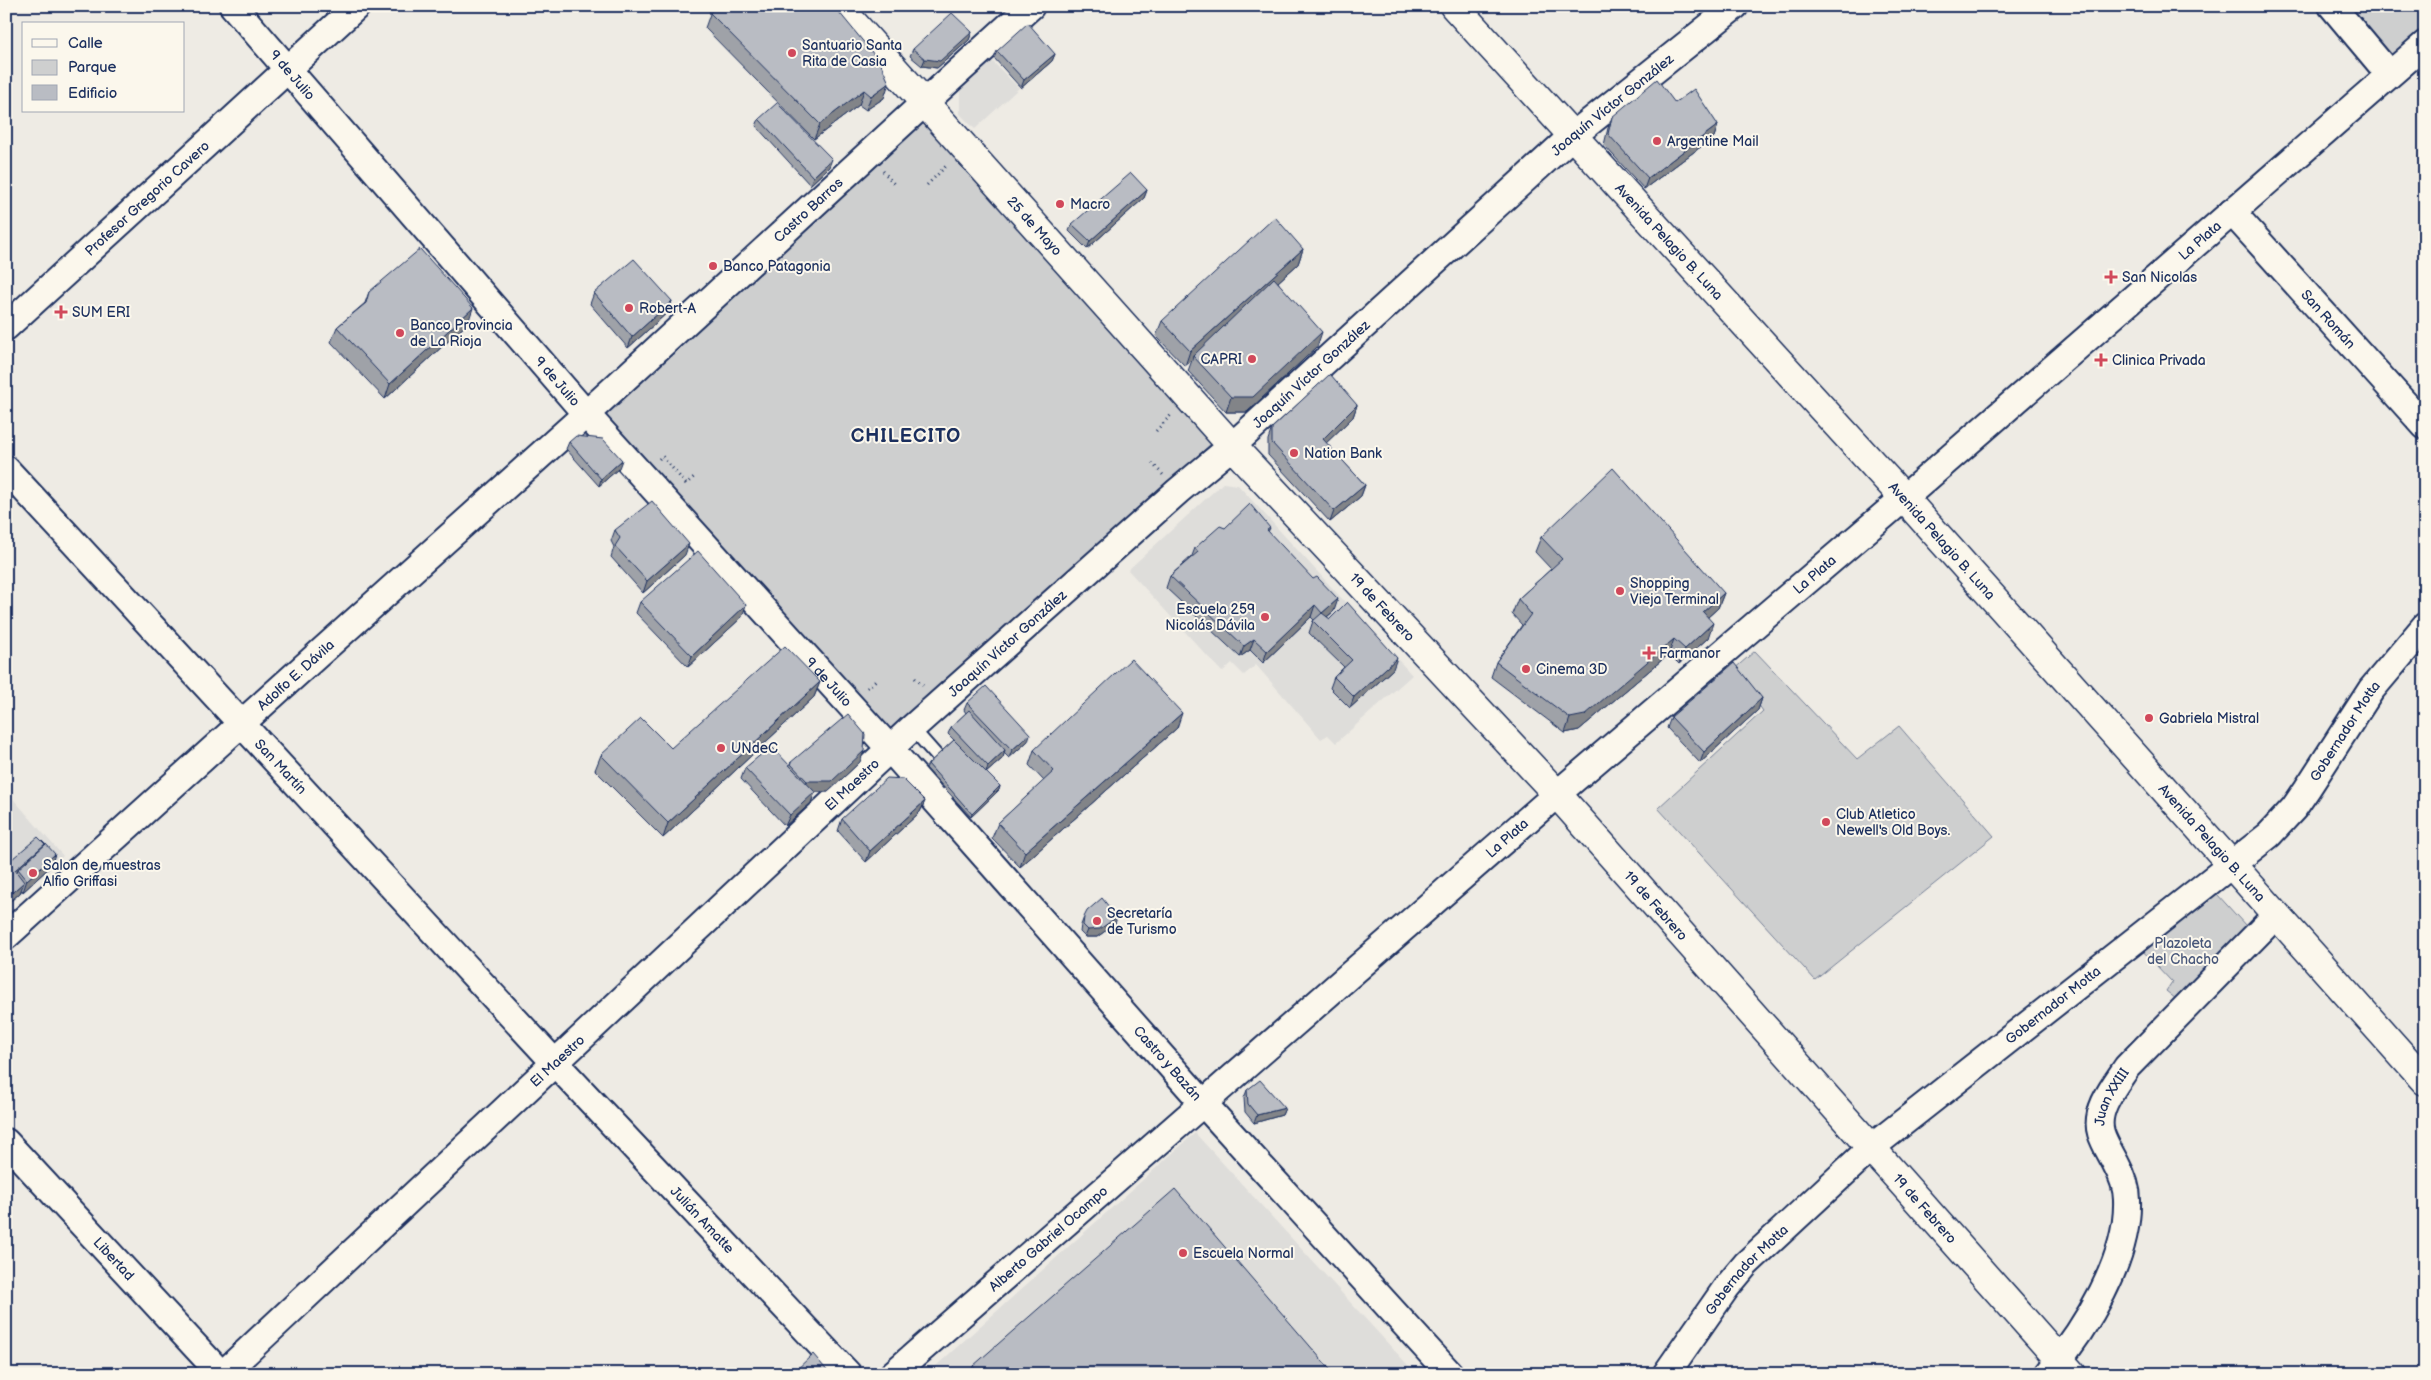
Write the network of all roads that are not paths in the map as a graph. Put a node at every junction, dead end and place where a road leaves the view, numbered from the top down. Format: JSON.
{"nodes":[{"id":1,"x":233,"y":6,"type":"edge"},
{"id":2,"x":357,"y":6,"type":"edge"},
{"id":3,"x":838,"y":6,"type":"edge"},
{"id":4,"x":1031,"y":6,"type":"edge"},
{"id":5,"x":1454,"y":6,"type":"edge"},
{"id":6,"x":1735,"y":6,"type":"edge"},
{"id":7,"x":2332,"y":6,"type":"edge"},
{"id":8,"x":2425,"y":44,"type":"edge"},
{"id":9,"x":288,"y":69,"type":"junction"},
{"id":10,"x":2389,"y":74,"type":"junction"},
{"id":11,"x":924,"y":102,"type":"junction"},
{"id":12,"x":1571,"y":137,"type":"junction"},
{"id":13,"x":2232,"y":212,"type":"junction"},
{"id":14,"x":6,"y":327,"type":"edge"},
{"id":15,"x":586,"y":414,"type":"junction"},
{"id":16,"x":2425,"y":426,"type":"edge"},
{"id":17,"x":1232,"y":446,"type":"junction"},
{"id":18,"x":6,"y":469,"type":"edge"},
{"id":19,"x":1904,"y":498,"type":"junction"},
{"id":20,"x":2425,"y":626,"type":"edge"},
{"id":21,"x":241,"y":722,"type":"junction"},
{"id":22,"x":912,"y":728,"type":"junction"},
{"id":23,"x":890,"y":749,"type":"junction"},
{"id":24,"x":1557,"y":794,"type":"junction"},
{"id":25,"x":938,"y":804,"type":"junction"},
{"id":26,"x":2231,"y":865,"type":"junction"},
{"id":27,"x":2276,"y":916,"type":"junction"},
{"id":28,"x":6,"y":936,"type":"edge"},
{"id":29,"x":556,"y":1064,"type":"junction"},
{"id":30,"x":2425,"y":1081,"type":"edge"},
{"id":31,"x":1204,"y":1104,"type":"junction"},
{"id":32,"x":6,"y":1142,"type":"edge"},
{"id":33,"x":1872,"y":1147,"type":"junction"},
{"id":34,"x":2060,"y":1369,"type":"edge"},
{"id":35,"x":222,"y":1374,"type":"edge"},
{"id":36,"x":848,"y":1374,"type":"edge"},
{"id":37,"x":893,"y":1374,"type":"edge"},
{"id":38,"x":1450,"y":1374,"type":"edge"},
{"id":39,"x":1666,"y":1374,"type":"edge"}],
"edges":[{"from":1,"to":9,"type":"street","name":"9 de Julio"},
{"from":2,"to":9,"type":"street","name":"Profesor Gregorio Cavero"},
{"from":3,"to":11,"type":"main road","name":"25 de Mayo"},
{"from":4,"to":11,"type":"street","name":"Castro Barros"},
{"from":5,"to":12,"type":"main road","name":"Avenida Pelagio B. Luna"},
{"from":6,"to":12,"type":"street","name":"Joaquín Víctor González"},
{"from":7,"to":10,"type":"street"},
{"from":8,"to":10,"type":"street","name":"La Plata"},
{"from":9,"to":14,"type":"street","name":"Profesor Gregorio Cavero"},
{"from":9,"to":15,"type":"street","name":"9 de Julio"},
{"from":10,"to":13,"type":"street","name":"La Plata"},
{"from":11,"to":15,"type":"street","name":"Castro Barros"},
{"from":11,"to":17,"type":"main road","name":"25 de Mayo"},
{"from":12,"to":17,"type":"street","name":"Joaquín Víctor González"},
{"from":12,"to":19,"type":"main road","name":"Avenida Pelagio B. Luna"},
{"from":13,"to":16,"type":"street","name":"San Román"},
{"from":13,"to":19,"type":"street","name":"La Plata"},
{"from":15,"to":21,"type":"street","name":"Adolfo E. Dávila"},
{"from":15,"to":23,"type":"street","name":"9 de Julio"},
{"from":17,"to":22,"type":"street","name":"Joaquín Víctor González"},
{"from":17,"to":24,"type":"main road","name":"19 de Febrero"},
{"from":18,"to":21,"type":"street","name":"San Martín"},
{"from":19,"to":24,"type":"street","name":"La Plata"},
{"from":19,"to":26,"type":"main road","name":"Avenida Pelagio B. Luna"},
{"from":20,"to":26,"type":"street","name":"Gobernador Motta"},
{"from":21,"to":28,"type":"street","name":"Adolfo E. Dávila"},
{"from":21,"to":29,"type":"street","name":"San Martín"},
{"from":22,"to":23,"type":"street","name":"Joaquín Víctor González"},
{"from":22,"to":25,"type":"lane"},
{"from":23,"to":25,"type":"street","name":"Castro y Bazán"},
{"from":23,"to":29,"type":"street","name":"El Maestro"},
{"from":24,"to":31,"type":"street","name":"La Plata"},
{"from":24,"to":33,"type":"main road","name":"19 de Febrero"},
{"from":25,"to":31,"type":"street","name":"Castro y Bazán"},
{"from":26,"to":27,"type":"main road","name":"Avenida Pelagio B. Luna"},
{"from":26,"to":33,"type":"street","name":"Gobernador Motta"},
{"from":27,"to":30,"type":"main road","name":"Avenida Pelagio B. Luna"},
{"from":27,"to":34,"type":"street","name":"Juan XXIII"},
{"from":29,"to":35,"type":"street","name":"El Maestro"},
{"from":29,"to":36,"type":"street","name":"Julián Amatte"},
{"from":31,"to":37,"type":"street","name":"Alberto Gabriel Ocampo"},
{"from":31,"to":38,"type":"street","name":"Castro y Bazán"},
{"from":32,"to":35,"type":"street","name":"Libertad"},
{"from":33,"to":34,"type":"main road","name":"19 de Febrero"},
{"from":33,"to":39,"type":"street","name":"Gobernador Motta"}]}
